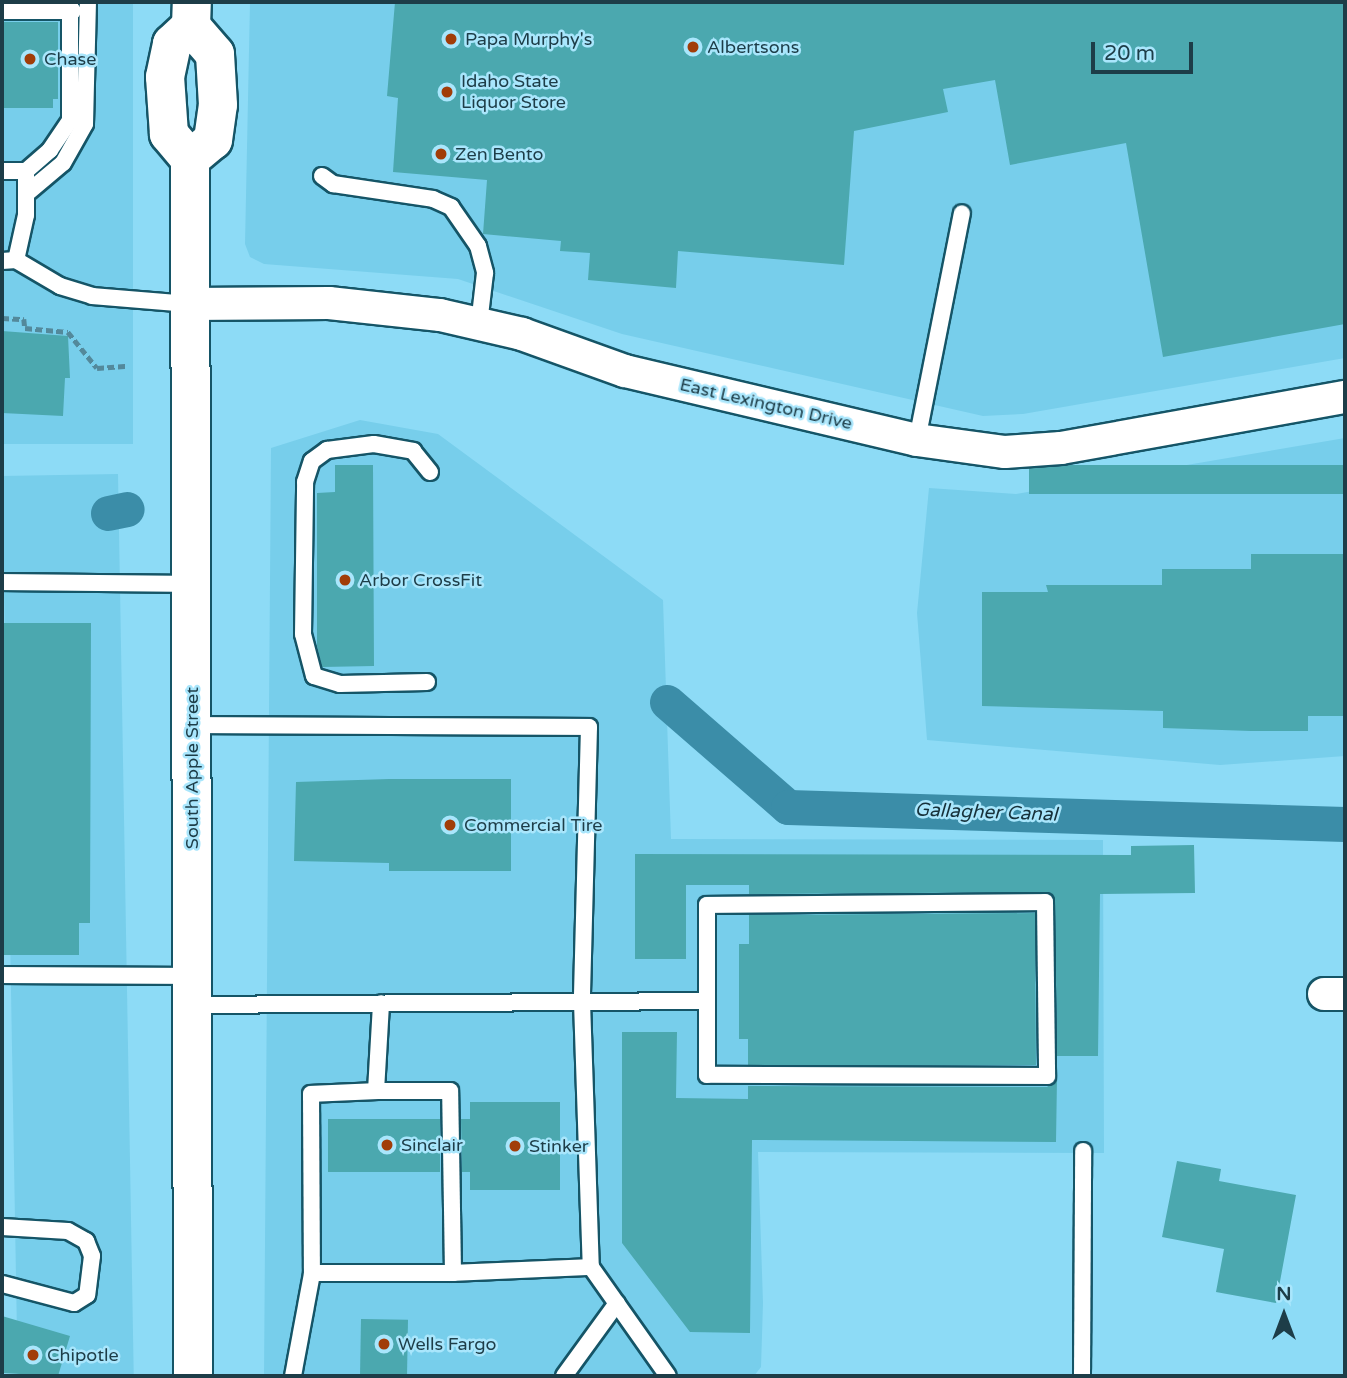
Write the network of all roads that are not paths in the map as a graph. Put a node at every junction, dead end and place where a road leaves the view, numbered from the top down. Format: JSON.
{"nodes":[{"id":1,"x":88,"y":2,"type":"edge"},
{"id":2,"x":71,"y":6,"type":"edge"},
{"id":3,"x":2,"y":10,"type":"edge"},
{"id":4,"x":192,"y":14,"type":"edge"},
{"id":5,"x":190,"y":159,"type":"junction"},
{"id":6,"x":2,"y":171,"type":"edge"},
{"id":7,"x":26,"y":171,"type":"junction"},
{"id":8,"x":322,"y":176,"type":"dead end"},
{"id":9,"x":26,"y":194,"type":"junction"},
{"id":10,"x":962,"y":213,"type":"dead end"},
{"id":11,"x":9,"y":260,"type":"edge"},
{"id":12,"x":190,"y":304,"type":"junction"},
{"id":13,"x":479,"y":324,"type":"junction"},
{"id":14,"x":1345,"y":397,"type":"edge"},
{"id":15,"x":917,"y":440,"type":"junction"},
{"id":16,"x":430,"y":472,"type":"dead end"},
{"id":17,"x":2,"y":582,"type":"edge"},
{"id":18,"x":191,"y":584,"type":"junction"},
{"id":19,"x":426,"y":682,"type":"dead end"},
{"id":20,"x":192,"y":725,"type":"junction"},
{"id":21,"x":2,"y":975,"type":"edge"},
{"id":22,"x":194,"y":990,"type":"junction"},
{"id":23,"x":706,"y":1001,"type":"junction"},
{"id":24,"x":582,"y":1002,"type":"junction"},
{"id":25,"x":381,"y":1003,"type":"junction"},
{"id":26,"x":376,"y":1091,"type":"junction"},
{"id":27,"x":1083,"y":1151,"type":"dead end"},
{"id":28,"x":2,"y":1227,"type":"edge"},
{"id":29,"x":591,"y":1267,"type":"junction"},
{"id":30,"x":312,"y":1273,"type":"junction"},
{"id":31,"x":453,"y":1273,"type":"junction"},
{"id":32,"x":2,"y":1284,"type":"edge"},
{"id":33,"x":617,"y":1303,"type":"junction"},
{"id":34,"x":193,"y":1376,"type":"edge"},
{"id":35,"x":293,"y":1376,"type":"edge"},
{"id":36,"x":564,"y":1376,"type":"edge"},
{"id":37,"x":668,"y":1376,"type":"edge"},
{"id":38,"x":1082,"y":1376,"type":"edge"}],
"edges":[{"from":1,"to":9,"type":"lane"},
{"from":2,"to":3,"type":"lane"},
{"from":2,"to":7,"type":"lane"},
{"from":4,"to":5,"type":"main road"},
{"from":4,"to":5,"type":"main road"},
{"from":5,"to":12,"type":"main road","name":"South Apple Street"},
{"from":6,"to":7,"type":"lane"},
{"from":7,"to":9,"type":"lane"},
{"from":8,"to":13,"type":"lane"},
{"from":9,"to":11,"type":"lane"},
{"from":10,"to":15,"type":"lane"},
{"from":11,"to":12,"type":"lane"},
{"from":12,"to":13,"type":"street","name":"East Lexington Drive"},
{"from":12,"to":18,"type":"main road","name":"South Apple Street"},
{"from":13,"to":15,"type":"street","name":"East Lexington Drive"},
{"from":14,"to":15,"type":"street","name":"East Lexington Drive"},
{"from":16,"to":19,"type":"lane"},
{"from":17,"to":18,"type":"lane"},
{"from":18,"to":20,"type":"main road","name":"South Apple Street"},
{"from":20,"to":22,"type":"main road","name":"South Apple Street"},
{"from":20,"to":24,"type":"lane"},
{"from":21,"to":22,"type":"lane"},
{"from":22,"to":25,"type":"lane"},
{"from":22,"to":34,"type":"main road","name":"South Apple Street"},
{"from":23,"to":23,"type":"lane"},
{"from":23,"to":24,"type":"lane"},
{"from":24,"to":25,"type":"lane"},
{"from":24,"to":29,"type":"lane"},
{"from":25,"to":26,"type":"lane"},
{"from":26,"to":30,"type":"lane"},
{"from":26,"to":31,"type":"lane"},
{"from":27,"to":38,"type":"lane"},
{"from":28,"to":32,"type":"lane"},
{"from":29,"to":31,"type":"lane"},
{"from":29,"to":33,"type":"lane"},
{"from":30,"to":31,"type":"lane"},
{"from":30,"to":35,"type":"lane"},
{"from":33,"to":36,"type":"lane"},
{"from":33,"to":37,"type":"lane"}]}
